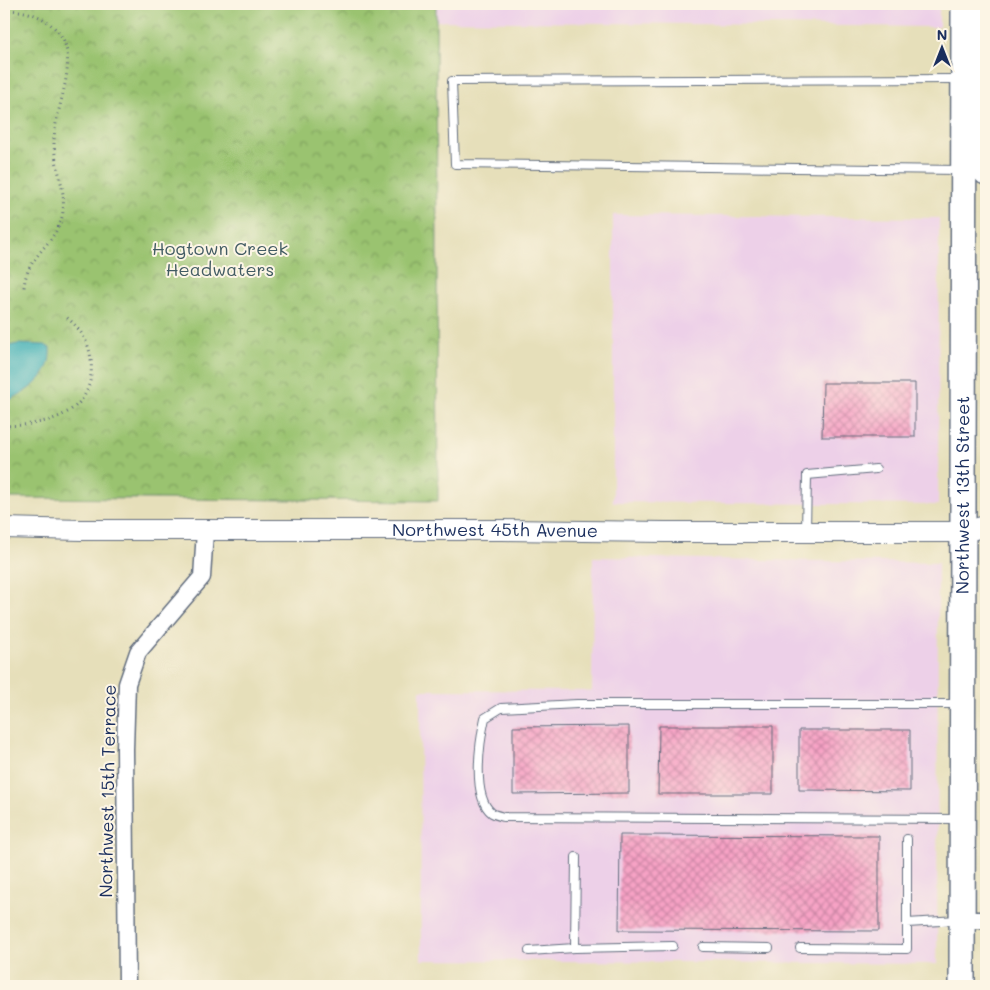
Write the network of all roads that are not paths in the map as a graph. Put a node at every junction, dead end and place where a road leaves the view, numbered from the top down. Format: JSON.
{"nodes":[{"id":1,"x":964,"y":4,"type":"edge"},
{"id":2,"x":965,"y":79,"type":"junction"},
{"id":3,"x":975,"y":171,"type":"edge"},
{"id":4,"x":876,"y":469,"type":"dead end"},
{"id":5,"x":4,"y":528,"type":"edge"},
{"id":6,"x":975,"y":529,"type":"edge"},
{"id":7,"x":205,"y":531,"type":"junction"},
{"id":8,"x":806,"y":532,"type":"junction"},
{"id":9,"x":963,"y":704,"type":"junction"},
{"id":10,"x":963,"y":819,"type":"junction"},
{"id":11,"x":907,"y":838,"type":"dead end"},
{"id":12,"x":576,"y":857,"type":"dead end"},
{"id":13,"x":974,"y":920,"type":"edge"},
{"id":14,"x":907,"y":923,"type":"junction"},
{"id":15,"x":673,"y":946,"type":"dead end"},
{"id":16,"x":703,"y":946,"type":"dead end"},
{"id":17,"x":576,"y":948,"type":"junction"},
{"id":18,"x":769,"y":948,"type":"dead end"},
{"id":19,"x":800,"y":948,"type":"dead end"},
{"id":20,"x":529,"y":951,"type":"dead end"},
{"id":21,"x":127,"y":986,"type":"edge"},
{"id":22,"x":962,"y":986,"type":"edge"}],
"edges":[{"from":1,"to":2,"type":"main road","name":"Northwest 13th Street"},
{"from":1,"to":3,"type":"main road"},
{"from":2,"to":3,"type":"main road","name":"Northwest 13th Street"},
{"from":2,"to":3,"type":"lane"},
{"from":3,"to":6,"type":"main road","name":"Northwest 13th Street"},
{"from":4,"to":8,"type":"lane"},
{"from":5,"to":7,"type":"street","name":"Northwest 45th Avenue"},
{"from":6,"to":8,"type":"street","name":"Northwest 45th Avenue"},
{"from":6,"to":9,"type":"main road","name":"Northwest 13th Street"},
{"from":7,"to":8,"type":"street","name":"Northwest 45th Avenue"},
{"from":7,"to":21,"type":"street","name":"Northwest 15th Terrace"},
{"from":9,"to":10,"type":"main road","name":"Northwest 13th Street"},
{"from":9,"to":10,"type":"lane"},
{"from":10,"to":13,"type":"main road","name":"Northwest 13th Street"},
{"from":11,"to":14,"type":"lane"},
{"from":12,"to":17,"type":"lane"},
{"from":13,"to":14,"type":"lane"},
{"from":13,"to":22,"type":"main road","name":"Northwest 13th Street"},
{"from":14,"to":19,"type":"lane"},
{"from":15,"to":17,"type":"lane"},
{"from":16,"to":18,"type":"lane"},
{"from":17,"to":20,"type":"lane"}]}
